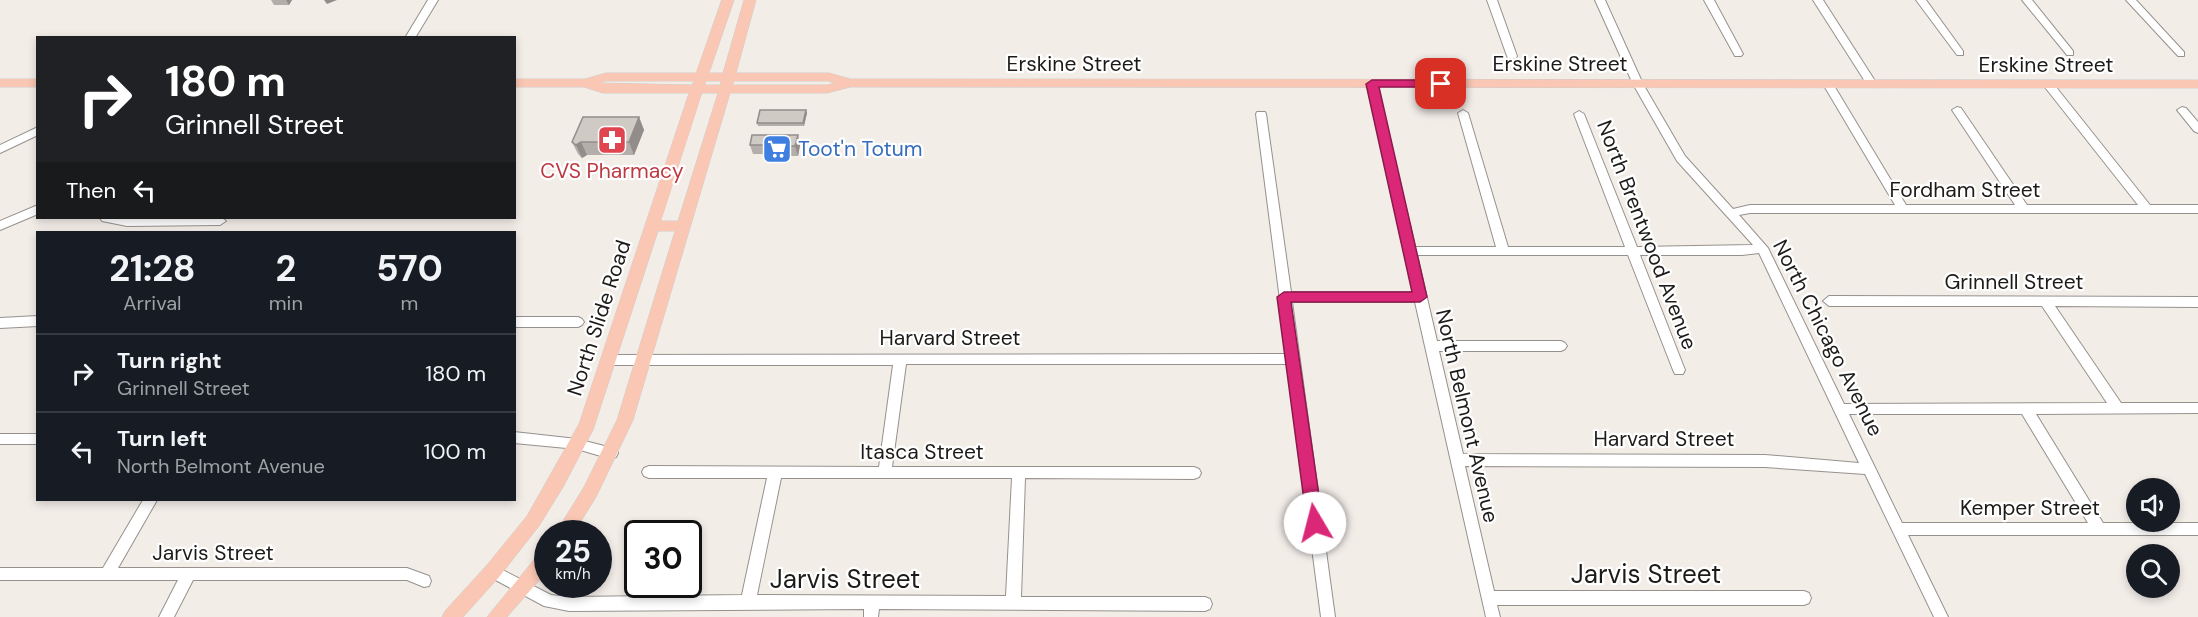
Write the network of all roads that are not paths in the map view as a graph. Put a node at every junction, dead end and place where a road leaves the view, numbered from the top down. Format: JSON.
{"nodes":[{"id":1,"x":433,"y":0,"type":"edge"},
{"id":2,"x":728,"y":0,"type":"edge"},
{"id":3,"x":750,"y":0,"type":"edge"},
{"id":4,"x":1492,"y":0,"type":"edge"},
{"id":5,"x":1600,"y":0,"type":"edge"},
{"id":6,"x":1709,"y":0,"type":"edge"},
{"id":7,"x":1818,"y":0,"type":"edge"},
{"id":8,"x":1921,"y":0,"type":"edge"},
{"id":9,"x":2027,"y":0,"type":"edge"},
{"id":10,"x":2131,"y":0,"type":"edge"},
{"id":11,"x":412,"y":36,"type":"edge"},
{"id":12,"x":1960,"y":53,"type":"dead end"},
{"id":13,"x":2070,"y":53,"type":"dead end"},
{"id":14,"x":1738,"y":54,"type":"dead end"},
{"id":15,"x":2181,"y":54,"type":"dead end"},
{"id":16,"x":1512,"y":56,"type":"dead end"},
{"id":17,"x":0,"y":83,"type":"edge"},
{"id":18,"x":36,"y":83,"type":"edge"},
{"id":19,"x":516,"y":83,"type":"edge"},
{"id":20,"x":700,"y":83,"type":"junction"},
{"id":21,"x":726,"y":83,"type":"junction"},
{"id":22,"x":1372,"y":84,"type":"junction"},
{"id":23,"x":1638,"y":84,"type":"junction"},
{"id":24,"x":1828,"y":84,"type":"junction"},
{"id":25,"x":1872,"y":84,"type":"junction"},
{"id":26,"x":2048,"y":84,"type":"junction"},
{"id":27,"x":2198,"y":84,"type":"edge"},
{"id":28,"x":1957,"y":110,"type":"dead end"},
{"id":29,"x":2181,"y":110,"type":"dead end"},
{"id":30,"x":1463,"y":113,"type":"dead end"},
{"id":31,"x":1261,"y":114,"type":"dead end"},
{"id":32,"x":1579,"y":114,"type":"dead end"},
{"id":33,"x":2198,"y":129,"type":"edge"},
{"id":34,"x":36,"y":131,"type":"edge"},
{"id":35,"x":0,"y":149,"type":"edge"},
{"id":36,"x":1903,"y":209,"type":"junction"},
{"id":37,"x":2024,"y":209,"type":"junction"},
{"id":38,"x":2147,"y":209,"type":"junction"},
{"id":39,"x":2198,"y":209,"type":"edge"},
{"id":40,"x":36,"y":210,"type":"edge"},
{"id":41,"x":1732,"y":213,"type":"junction"},
{"id":42,"x":111,"y":219,"type":"edge"},
{"id":43,"x":221,"y":219,"type":"edge"},
{"id":44,"x":0,"y":226,"type":"edge"},
{"id":45,"x":652,"y":226,"type":"junction"},
{"id":46,"x":684,"y":226,"type":"junction"},
{"id":47,"x":1762,"y":248,"type":"junction"},
{"id":48,"x":1410,"y":250,"type":"junction"},
{"id":49,"x":1633,"y":250,"type":"junction"},
{"id":50,"x":1503,"y":251,"type":"junction"},
{"id":51,"x":1284,"y":297,"type":"junction"},
{"id":52,"x":1420,"y":297,"type":"junction"},
{"id":53,"x":1829,"y":301,"type":"dead end"},
{"id":54,"x":2045,"y":301,"type":"junction"},
{"id":55,"x":2198,"y":302,"type":"edge"},
{"id":56,"x":36,"y":321,"type":"edge"},
{"id":57,"x":516,"y":322,"type":"edge"},
{"id":58,"x":578,"y":322,"type":"dead end"},
{"id":59,"x":0,"y":323,"type":"edge"},
{"id":60,"x":1431,"y":346,"type":"junction"},
{"id":61,"x":1561,"y":346,"type":"dead end"},
{"id":62,"x":900,"y":359,"type":"junction"},
{"id":63,"x":1292,"y":359,"type":"junction"},
{"id":64,"x":609,"y":360,"type":"junction"},
{"id":65,"x":643,"y":360,"type":"junction"},
{"id":66,"x":1679,"y":370,"type":"dead end"},
{"id":67,"x":2117,"y":408,"type":"junction"},
{"id":68,"x":2198,"y":408,"type":"edge"},
{"id":69,"x":1841,"y":409,"type":"junction"},
{"id":70,"x":2026,"y":409,"type":"junction"},
{"id":71,"x":516,"y":437,"type":"edge"},
{"id":72,"x":0,"y":439,"type":"edge"},
{"id":73,"x":36,"y":439,"type":"edge"},
{"id":74,"x":577,"y":444,"type":"junction"},
{"id":75,"x":611,"y":453,"type":"junction"},
{"id":76,"x":1457,"y":460,"type":"junction"},
{"id":77,"x":1870,"y":469,"type":"junction"},
{"id":78,"x":649,"y":472,"type":"dead end"},
{"id":79,"x":1194,"y":472,"type":"dead end"},
{"id":80,"x":775,"y":474,"type":"junction"},
{"id":81,"x":885,"y":474,"type":"junction"},
{"id":82,"x":1019,"y":474,"type":"junction"},
{"id":83,"x":149,"y":501,"type":"edge"},
{"id":84,"x":573,"y":520,"type":"edge"},
{"id":85,"x":2099,"y":529,"type":"junction"},
{"id":86,"x":2198,"y":529,"type":"edge"},
{"id":87,"x":1899,"y":530,"type":"junction"},
{"id":88,"x":493,"y":572,"type":"junction"},
{"id":89,"x":107,"y":573,"type":"junction"},
{"id":90,"x":534,"y":573,"type":"edge"},
{"id":91,"x":0,"y":574,"type":"edge"},
{"id":92,"x":189,"y":574,"type":"junction"},
{"id":93,"x":424,"y":581,"type":"dead end"},
{"id":94,"x":523,"y":587,"type":"junction"},
{"id":95,"x":1488,"y":598,"type":"junction"},
{"id":96,"x":1804,"y":598,"type":"dead end"},
{"id":97,"x":748,"y":602,"type":"junction"},
{"id":98,"x":1013,"y":604,"type":"junction"},
{"id":99,"x":1205,"y":604,"type":"dead end"},
{"id":100,"x":871,"y":610,"type":"edge"},
{"id":101,"x":166,"y":617,"type":"edge"},
{"id":102,"x":451,"y":617,"type":"edge"},
{"id":103,"x":496,"y":617,"type":"edge"},
{"id":104,"x":1328,"y":617,"type":"edge"},
{"id":105,"x":1492,"y":617,"type":"edge"},
{"id":106,"x":1941,"y":617,"type":"edge"}],
"edges":[{"from":1,"to":11,"type":"street"},
{"from":2,"to":20,"type":"main road","name":"North Slide Road"},
{"from":3,"to":21,"type":"main road"},
{"from":4,"to":16,"type":"street"},
{"from":5,"to":23,"type":"street","name":"North Chicago Avenue"},
{"from":6,"to":14,"type":"street"},
{"from":7,"to":25,"type":"street"},
{"from":8,"to":12,"type":"street"},
{"from":9,"to":13,"type":"street"},
{"from":10,"to":15,"type":"street"},
{"from":17,"to":18,"type":"main road"},
{"from":19,"to":20,"type":"main road","name":"Erskine Street"},
{"from":20,"to":21,"type":"main road","name":"Erskine Street"},
{"from":20,"to":45,"type":"main road","name":"North Slide Road"},
{"from":21,"to":22,"type":"main road","name":"Erskine Street"},
{"from":21,"to":46,"type":"main road"},
{"from":22,"to":23,"type":"main road","name":"Erskine Street"},
{"from":22,"to":48,"type":"street","name":"North Belmont Avenue"},
{"from":23,"to":24,"type":"main road","name":"Erskine Street"},
{"from":23,"to":41,"type":"street","name":"North Chicago Avenue"},
{"from":24,"to":25,"type":"main road","name":"Erskine Street"},
{"from":24,"to":36,"type":"street"},
{"from":25,"to":26,"type":"main road","name":"Erskine Street"},
{"from":26,"to":27,"type":"main road","name":"Erskine Street"},
{"from":26,"to":38,"type":"street"},
{"from":28,"to":37,"type":"street"},
{"from":29,"to":33,"type":"street"},
{"from":30,"to":50,"type":"street"},
{"from":31,"to":51,"type":"street"},
{"from":32,"to":49,"type":"street","name":"North Brentwood Avenue"},
{"from":34,"to":35,"type":"street"},
{"from":36,"to":37,"type":"street","name":"Fordham Street"},
{"from":36,"to":41,"type":"street","name":"Fordham Street"},
{"from":37,"to":38,"type":"street","name":"Fordham Street"},
{"from":38,"to":39,"type":"street","name":"Fordham Street"},
{"from":40,"to":44,"type":"street"},
{"from":41,"to":47,"type":"street","name":"North Chicago Avenue"},
{"from":42,"to":43,"type":"street"},
{"from":45,"to":46,"type":"main road"},
{"from":45,"to":64,"type":"main road","name":"North Slide Road"},
{"from":46,"to":65,"type":"main road"},
{"from":47,"to":49,"type":"street"},
{"from":47,"to":69,"type":"street","name":"North Chicago Avenue"},
{"from":48,"to":50,"type":"street"},
{"from":48,"to":52,"type":"street","name":"North Belmont Avenue"},
{"from":49,"to":50,"type":"street"},
{"from":49,"to":66,"type":"street","name":"North Brentwood Avenue"},
{"from":51,"to":52,"type":"street"},
{"from":51,"to":63,"type":"street"},
{"from":52,"to":60,"type":"street","name":"North Belmont Avenue"},
{"from":53,"to":54,"type":"street","name":"Grinnell Street"},
{"from":54,"to":55,"type":"street","name":"Grinnell Street"},
{"from":54,"to":67,"type":"street"},
{"from":56,"to":59,"type":"street"},
{"from":57,"to":58,"type":"street"},
{"from":60,"to":61,"type":"street"},
{"from":60,"to":76,"type":"street","name":"North Belmont Avenue"},
{"from":62,"to":63,"type":"street","name":"Harvard Street"},
{"from":62,"to":65,"type":"street","name":"Harvard Street"},
{"from":62,"to":81,"type":"street"},
{"from":63,"to":104,"type":"street"},
{"from":64,"to":65,"type":"street","name":"Harvard Street"},
{"from":64,"to":74,"type":"main road","name":"North Slide Road"},
{"from":65,"to":75,"type":"main road"},
{"from":67,"to":68,"type":"street"},
{"from":67,"to":70,"type":"street"},
{"from":69,"to":70,"type":"street"},
{"from":69,"to":77,"type":"street","name":"North Chicago Avenue"},
{"from":70,"to":85,"type":"street"},
{"from":71,"to":74,"type":"street"},
{"from":72,"to":73,"type":"street"},
{"from":74,"to":75,"type":"street"},
{"from":74,"to":88,"type":"main road","name":"North Slide Road"},
{"from":75,"to":84,"type":"main road"},
{"from":76,"to":77,"type":"street","name":"Harvard Street"},
{"from":76,"to":95,"type":"street","name":"North Belmont Avenue"},
{"from":77,"to":87,"type":"street","name":"North Chicago Avenue"},
{"from":78,"to":80,"type":"street","name":"Itasca Street"},
{"from":79,"to":82,"type":"street","name":"Itasca Street"},
{"from":80,"to":81,"type":"street","name":"Itasca Street"},
{"from":80,"to":97,"type":"street"},
{"from":81,"to":82,"type":"street","name":"Itasca Street"},
{"from":82,"to":98,"type":"street"},
{"from":83,"to":89,"type":"street"},
{"from":85,"to":86,"type":"street","name":"Kemper Street"},
{"from":85,"to":87,"type":"street","name":"Kemper Street"},
{"from":87,"to":106,"type":"street","name":"North Chicago Avenue"},
{"from":88,"to":94,"type":"street","name":"Jarvis Street"},
{"from":88,"to":102,"type":"main road","name":"North Slide Road"},
{"from":89,"to":91,"type":"street","name":"Jarvis Street"},
{"from":89,"to":92,"type":"street","name":"Jarvis Street"},
{"from":90,"to":94,"type":"main road"},
{"from":92,"to":93,"type":"street","name":"Jarvis Street"},
{"from":92,"to":101,"type":"street"},
{"from":94,"to":97,"type":"street","name":"Jarvis Street"},
{"from":94,"to":103,"type":"main road"},
{"from":95,"to":96,"type":"street","name":"Jarvis Street"},
{"from":95,"to":105,"type":"street","name":"North Belmont Avenue"},
{"from":97,"to":100,"type":"street","name":"Jarvis Street"},
{"from":98,"to":99,"type":"street","name":"Jarvis Street"},
{"from":98,"to":100,"type":"street","name":"Jarvis Street"}]}
